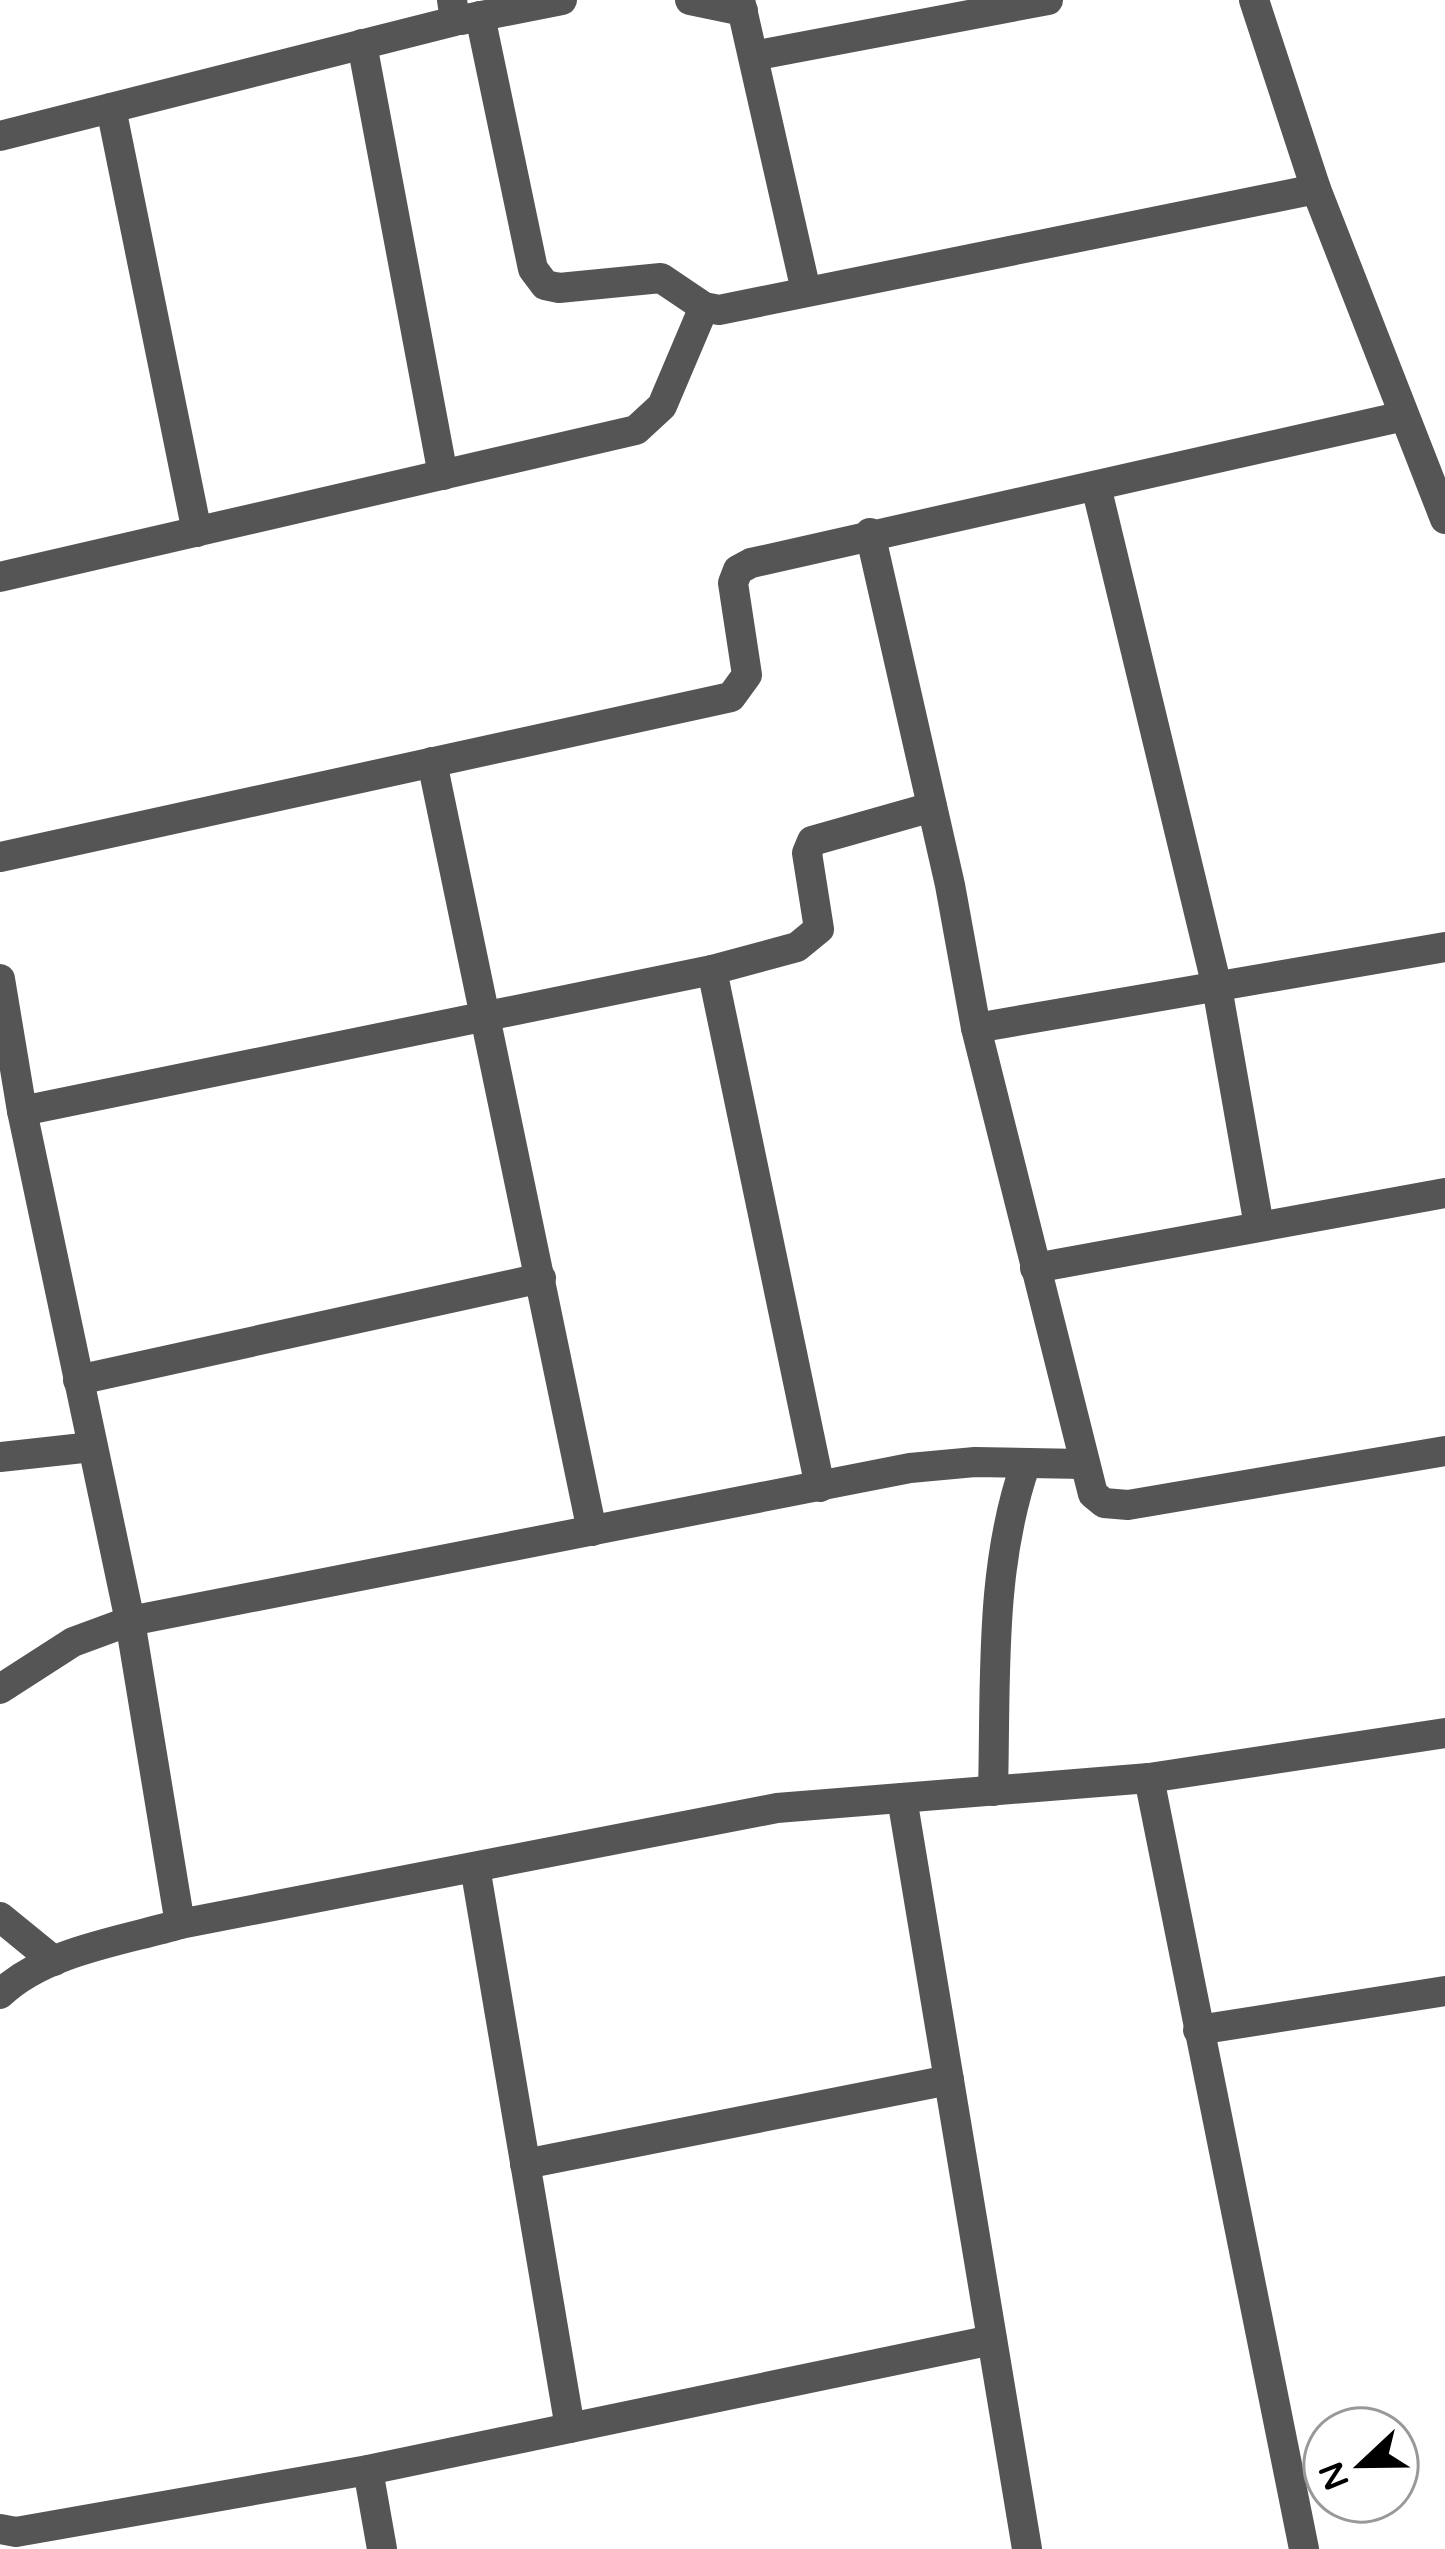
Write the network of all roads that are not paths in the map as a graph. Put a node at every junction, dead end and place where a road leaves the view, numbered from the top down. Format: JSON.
{"nodes":[{"id":1,"x":562,"y":0,"type":"edge"},
{"id":2,"x":690,"y":0,"type":"edge"},
{"id":3,"x":1048,"y":0,"type":"edge"},
{"id":4,"x":1254,"y":0,"type":"edge"},
{"id":5,"x":742,"y":5,"type":"edge"},
{"id":6,"x":462,"y":12,"type":"edge"},
{"id":7,"x":362,"y":44,"type":"junction"},
{"id":8,"x":753,"y":56,"type":"junction"},
{"id":9,"x":111,"y":108,"type":"junction"},
{"id":10,"x":0,"y":136,"type":"edge"},
{"id":11,"x":1316,"y":189,"type":"junction"},
{"id":12,"x":806,"y":291,"type":"junction"},
{"id":13,"x":704,"y":307,"type":"junction"},
{"id":14,"x":1404,"y":416,"type":"junction"},
{"id":15,"x":442,"y":475,"type":"junction"},
{"id":16,"x":1096,"y":486,"type":"junction"},
{"id":17,"x":1445,"y":519,"type":"edge"},
{"id":18,"x":197,"y":532,"type":"junction"},
{"id":19,"x":870,"y":533,"type":"junction"},
{"id":20,"x":0,"y":577,"type":"edge"},
{"id":21,"x":431,"y":763,"type":"junction"},
{"id":22,"x":932,"y":807,"type":"junction"},
{"id":23,"x":0,"y":857,"type":"edge"},
{"id":24,"x":1445,"y":947,"type":"edge"},
{"id":25,"x":712,"y":970,"type":"junction"},
{"id":26,"x":0,"y":979,"type":"edge"},
{"id":27,"x":1217,"y":987,"type":"junction"},
{"id":28,"x":488,"y":1014,"type":"junction"},
{"id":29,"x":976,"y":1028,"type":"junction"},
{"id":30,"x":22,"y":1111,"type":"junction"},
{"id":31,"x":1445,"y":1192,"type":"edge"},
{"id":32,"x":1259,"y":1226,"type":"junction"},
{"id":33,"x":1035,"y":1268,"type":"junction"},
{"id":34,"x":541,"y":1277,"type":"junction"},
{"id":35,"x":78,"y":1380,"type":"junction"},
{"id":36,"x":92,"y":1447,"type":"junction"},
{"id":37,"x":1445,"y":1451,"type":"edge"},
{"id":38,"x":0,"y":1457,"type":"edge"},
{"id":39,"x":1026,"y":1463,"type":"junction"},
{"id":40,"x":1083,"y":1464,"type":"junction"},
{"id":41,"x":820,"y":1486,"type":"junction"},
{"id":42,"x":592,"y":1531,"type":"junction"},
{"id":43,"x":130,"y":1621,"type":"junction"},
{"id":44,"x":0,"y":1689,"type":"edge"},
{"id":45,"x":1445,"y":1733,"type":"edge"},
{"id":46,"x":1149,"y":1778,"type":"junction"},
{"id":47,"x":993,"y":1790,"type":"junction"},
{"id":48,"x":902,"y":1798,"type":"junction"},
{"id":49,"x":475,"y":1867,"type":"junction"},
{"id":50,"x":0,"y":1917,"type":"edge"},
{"id":51,"x":180,"y":1924,"type":"junction"},
{"id":52,"x":54,"y":1961,"type":"junction"},
{"id":53,"x":1445,"y":1991,"type":"edge"},
{"id":54,"x":0,"y":1994,"type":"edge"},
{"id":55,"x":1198,"y":2030,"type":"junction"},
{"id":56,"x":949,"y":2080,"type":"junction"},
{"id":57,"x":525,"y":2164,"type":"junction"},
{"id":58,"x":992,"y":2339,"type":"junction"},
{"id":59,"x":570,"y":2428,"type":"junction"},
{"id":60,"x":368,"y":2470,"type":"junction"},
{"id":61,"x":0,"y":2529,"type":"edge"},
{"id":62,"x":382,"y":2549,"type":"edge"},
{"id":63,"x":1027,"y":2549,"type":"edge"},
{"id":64,"x":1304,"y":2549,"type":"edge"}],
"edges":[{"from":1,"to":6,"type":"street"},
{"from":2,"to":5,"type":"street"},
{"from":3,"to":8,"type":"street"},
{"from":4,"to":11,"type":"street"},
{"from":5,"to":8,"type":"street"},
{"from":6,"to":7,"type":"street"},
{"from":6,"to":13,"type":"street"},
{"from":7,"to":9,"type":"street"},
{"from":7,"to":15,"type":"street"},
{"from":8,"to":12,"type":"street"},
{"from":9,"to":10,"type":"street"},
{"from":9,"to":18,"type":"street"},
{"from":11,"to":12,"type":"street"},
{"from":11,"to":14,"type":"street"},
{"from":12,"to":13,"type":"street"},
{"from":13,"to":15,"type":"street"},
{"from":14,"to":16,"type":"street"},
{"from":14,"to":17,"type":"street"},
{"from":15,"to":18,"type":"street"},
{"from":16,"to":19,"type":"street"},
{"from":16,"to":27,"type":"street"},
{"from":18,"to":20,"type":"street"},
{"from":19,"to":21,"type":"street"},
{"from":19,"to":22,"type":"street"},
{"from":21,"to":23,"type":"street"},
{"from":21,"to":28,"type":"street"},
{"from":22,"to":25,"type":"street"},
{"from":22,"to":29,"type":"street"},
{"from":24,"to":27,"type":"street"},
{"from":25,"to":28,"type":"street"},
{"from":25,"to":41,"type":"street"},
{"from":26,"to":30,"type":"street"},
{"from":27,"to":29,"type":"street"},
{"from":27,"to":32,"type":"street"},
{"from":28,"to":30,"type":"street"},
{"from":28,"to":34,"type":"street"},
{"from":29,"to":33,"type":"street"},
{"from":30,"to":35,"type":"street"},
{"from":31,"to":32,"type":"street"},
{"from":32,"to":33,"type":"street"},
{"from":33,"to":40,"type":"street"},
{"from":34,"to":35,"type":"street"},
{"from":34,"to":42,"type":"street"},
{"from":35,"to":36,"type":"street"},
{"from":36,"to":38,"type":"street"},
{"from":36,"to":43,"type":"street"},
{"from":37,"to":40,"type":"street"},
{"from":39,"to":40,"type":"street"},
{"from":39,"to":41,"type":"street"},
{"from":39,"to":47,"type":"street"},
{"from":41,"to":42,"type":"street"},
{"from":42,"to":43,"type":"street"},
{"from":43,"to":44,"type":"street"},
{"from":43,"to":51,"type":"street"},
{"from":45,"to":46,"type":"street"},
{"from":46,"to":47,"type":"street"},
{"from":46,"to":55,"type":"street"},
{"from":47,"to":48,"type":"street"},
{"from":48,"to":49,"type":"street"},
{"from":48,"to":56,"type":"street"},
{"from":49,"to":51,"type":"street"},
{"from":49,"to":57,"type":"street"},
{"from":50,"to":52,"type":"street"},
{"from":51,"to":52,"type":"street"},
{"from":52,"to":54,"type":"street"},
{"from":53,"to":55,"type":"street"},
{"from":55,"to":64,"type":"street"},
{"from":56,"to":57,"type":"street"},
{"from":56,"to":58,"type":"street"},
{"from":57,"to":59,"type":"street"},
{"from":58,"to":59,"type":"street"},
{"from":58,"to":63,"type":"street"},
{"from":59,"to":60,"type":"street"},
{"from":60,"to":61,"type":"street"},
{"from":60,"to":62,"type":"street"}]}
